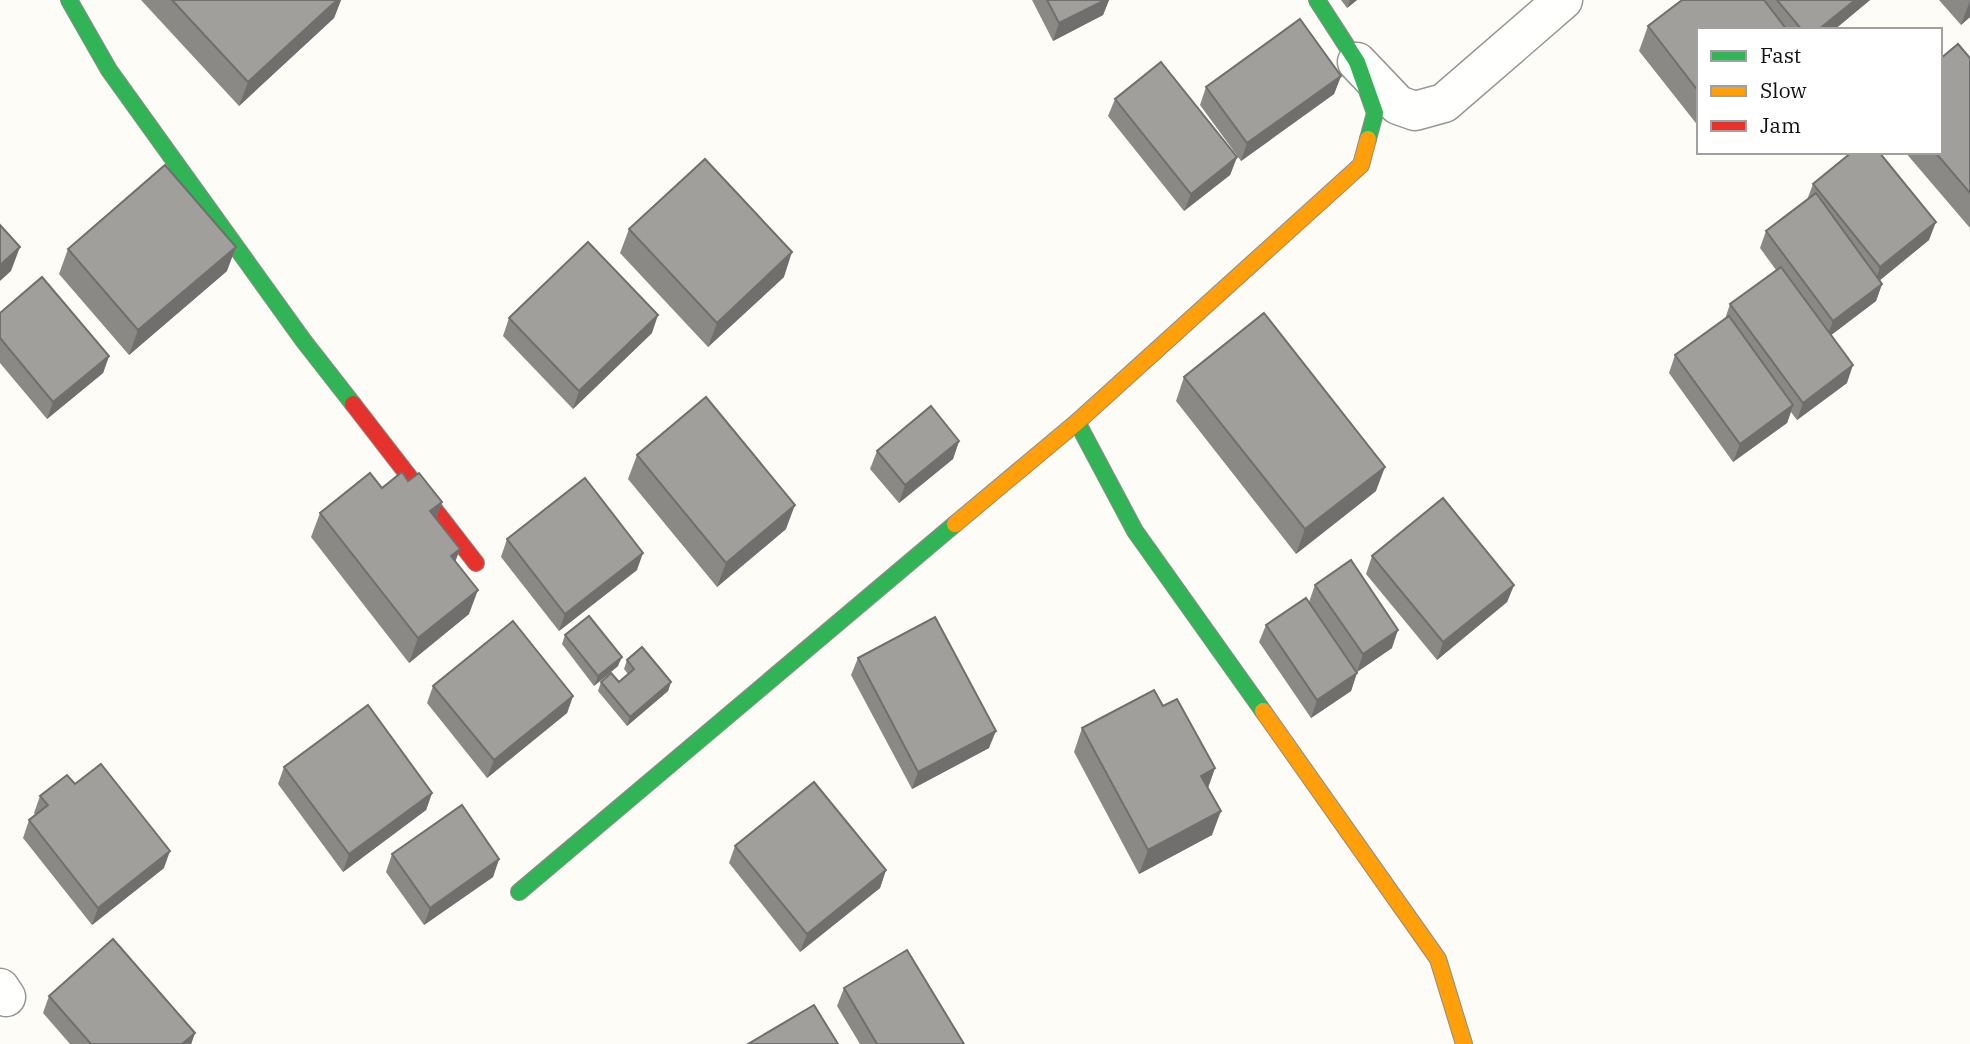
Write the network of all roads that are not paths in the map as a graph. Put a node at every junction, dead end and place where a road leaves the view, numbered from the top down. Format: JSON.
{"nodes":[{"id":1,"x":69,"y":0,"type":"edge"},
{"id":2,"x":1317,"y":0,"type":"edge"},
{"id":3,"x":1563,"y":0,"type":"edge"},
{"id":4,"x":1357,"y":62,"type":"junction"},
{"id":5,"x":1077,"y":422,"type":"junction"},
{"id":6,"x":476,"y":563,"type":"dead end"},
{"id":7,"x":519,"y":892,"type":"dead end"},
{"id":8,"x":1464,"y":1044,"type":"edge"}],
"edges":[{"from":1,"to":6,"type":"street"},
{"from":2,"to":4,"type":"street"},
{"from":3,"to":4,"type":"street"},
{"from":4,"to":5,"type":"street"},
{"from":5,"to":7,"type":"street"},
{"from":5,"to":8,"type":"street"}]}
